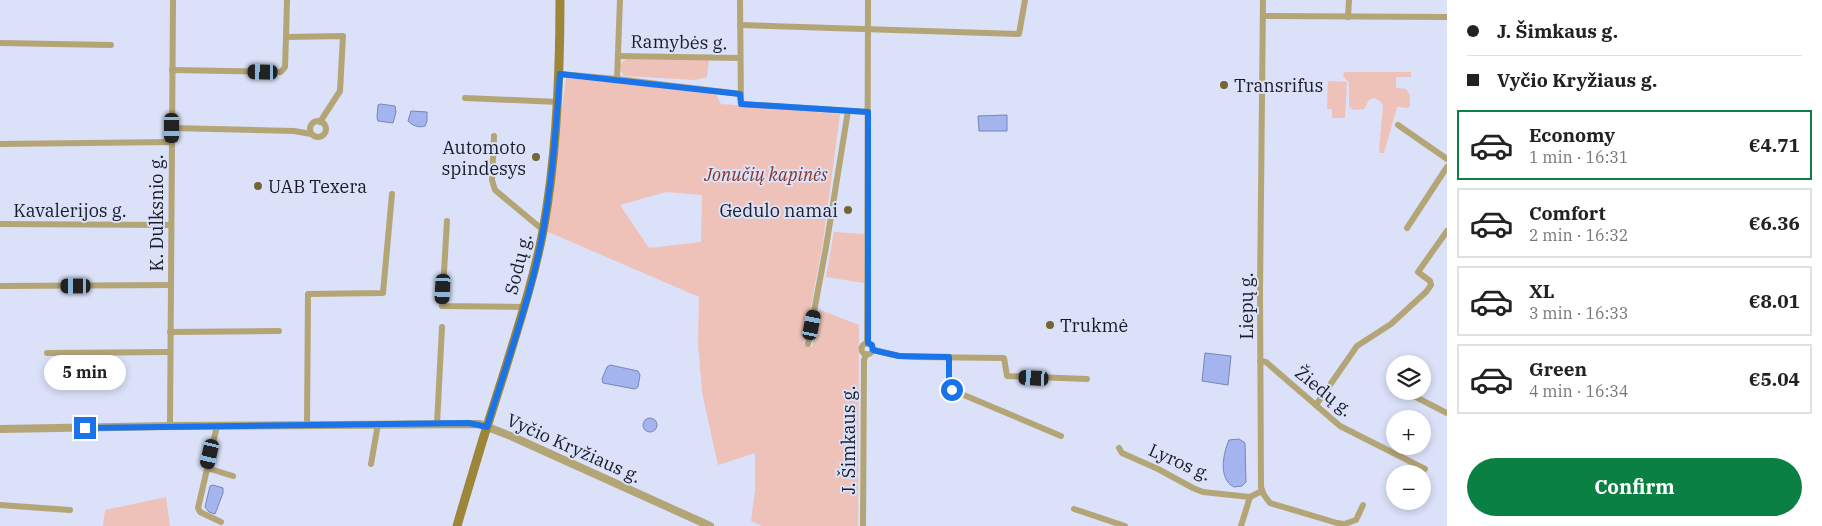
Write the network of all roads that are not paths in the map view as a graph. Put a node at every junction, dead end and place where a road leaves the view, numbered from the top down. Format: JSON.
{"nodes":[{"id":1,"x":173,"y":0,"type":"edge"},
{"id":2,"x":287,"y":0,"type":"edge"},
{"id":3,"x":560,"y":0,"type":"edge"},
{"id":4,"x":620,"y":0,"type":"edge"},
{"id":5,"x":740,"y":0,"type":"edge"},
{"id":6,"x":868,"y":0,"type":"edge"},
{"id":7,"x":1025,"y":0,"type":"edge"},
{"id":8,"x":1263,"y":0,"type":"edge"},
{"id":9,"x":1349,"y":0,"type":"edge"},
{"id":10,"x":1263,"y":16,"type":"junction"},
{"id":11,"x":1348,"y":17,"type":"junction"},
{"id":12,"x":1447,"y":17,"type":"edge"},
{"id":13,"x":740,"y":25,"type":"junction"},
{"id":14,"x":868,"y":29,"type":"junction"},
{"id":15,"x":286,"y":37,"type":"junction"},
{"id":16,"x":0,"y":43,"type":"edge"},
{"id":17,"x":111,"y":45,"type":"dead end"},
{"id":18,"x":618,"y":56,"type":"junction"},
{"id":19,"x":740,"y":58,"type":"junction"},
{"id":20,"x":172,"y":70,"type":"junction"},
{"id":21,"x":560,"y":74,"type":"junction"},
{"id":22,"x":617,"y":79,"type":"junction"},
{"id":23,"x":740,"y":94,"type":"junction"},
{"id":24,"x":464,"y":98,"type":"dead end"},
{"id":25,"x":558,"y":102,"type":"junction"},
{"id":26,"x":848,"y":111,"type":"junction"},
{"id":27,"x":868,"y":112,"type":"junction"},
{"id":28,"x":320,"y":122,"type":"junction"},
{"id":29,"x":311,"y":124,"type":"junction"},
{"id":30,"x":1398,"y":125,"type":"dead end"},
{"id":31,"x":172,"y":128,"type":"junction"},
{"id":32,"x":294,"y":131,"type":"junction"},
{"id":33,"x":311,"y":134,"type":"junction"},
{"id":34,"x":494,"y":136,"type":"dead end"},
{"id":35,"x":172,"y":142,"type":"junction"},
{"id":36,"x":0,"y":144,"type":"edge"},
{"id":37,"x":1447,"y":159,"type":"edge"},
{"id":38,"x":1447,"y":167,"type":"edge"},
{"id":39,"x":392,"y":194,"type":"dead end"},
{"id":40,"x":447,"y":221,"type":"dead end"},
{"id":41,"x":0,"y":224,"type":"edge"},
{"id":42,"x":171,"y":225,"type":"junction"},
{"id":43,"x":1407,"y":228,"type":"dead end"},
{"id":44,"x":543,"y":230,"type":"junction"},
{"id":45,"x":1447,"y":231,"type":"edge"},
{"id":46,"x":171,"y":285,"type":"junction"},
{"id":47,"x":0,"y":286,"type":"edge"},
{"id":48,"x":524,"y":306,"type":"junction"},
{"id":49,"x":442,"y":327,"type":"dead end"},
{"id":50,"x":279,"y":331,"type":"dead end"},
{"id":51,"x":170,"y":332,"type":"junction"},
{"id":52,"x":868,"y":343,"type":"junction"},
{"id":53,"x":808,"y":344,"type":"dead end"},
{"id":54,"x":873,"y":350,"type":"junction"},
{"id":55,"x":170,"y":352,"type":"junction"},
{"id":56,"x":47,"y":353,"type":"dead end"},
{"id":57,"x":866,"y":354,"type":"junction"},
{"id":58,"x":949,"y":357,"type":"junction"},
{"id":59,"x":1260,"y":361,"type":"junction"},
{"id":60,"x":1087,"y":379,"type":"dead end"},
{"id":61,"x":1422,"y":400,"type":"edge"},
{"id":62,"x":1316,"y":405,"type":"junction"},
{"id":63,"x":1447,"y":413,"type":"edge"},
{"id":64,"x":378,"y":424,"type":"junction"},
{"id":65,"x":436,"y":424,"type":"junction"},
{"id":66,"x":307,"y":425,"type":"junction"},
{"id":67,"x":170,"y":426,"type":"junction"},
{"id":68,"x":217,"y":426,"type":"junction"},
{"id":69,"x":487,"y":427,"type":"junction"},
{"id":70,"x":0,"y":429,"type":"edge"},
{"id":71,"x":1061,"y":436,"type":"dead end"},
{"id":72,"x":1119,"y":448,"type":"dead end"},
{"id":73,"x":371,"y":464,"type":"dead end"},
{"id":74,"x":1417,"y":465,"type":"edge"},
{"id":75,"x":207,"y":468,"type":"junction"},
{"id":76,"x":233,"y":476,"type":"dead end"},
{"id":77,"x":1262,"y":491,"type":"junction"},
{"id":78,"x":1250,"y":497,"type":"junction"},
{"id":79,"x":0,"y":505,"type":"edge"},
{"id":80,"x":1363,"y":505,"type":"dead end"},
{"id":81,"x":1074,"y":509,"type":"dead end"},
{"id":82,"x":70,"y":510,"type":"dead end"},
{"id":83,"x":221,"y":522,"type":"dead end"},
{"id":84,"x":456,"y":526,"type":"edge"},
{"id":85,"x":710,"y":526,"type":"edge"},
{"id":86,"x":863,"y":526,"type":"edge"},
{"id":87,"x":1125,"y":526,"type":"edge"},
{"id":88,"x":1241,"y":526,"type":"edge"}],
"edges":[{"from":1,"to":20,"type":"street","name":"K. Dulksnio g."},
{"from":2,"to":15,"type":"street"},
{"from":3,"to":21,"type":"main road","name":"Sodų g."},
{"from":4,"to":18,"type":"street"},
{"from":5,"to":13,"type":"street","name":"Ramybės g."},
{"from":6,"to":14,"type":"street","name":"J. Šimkaus g."},
{"from":7,"to":14,"type":"street"},
{"from":8,"to":10,"type":"street","name":"Liepų g."},
{"from":9,"to":11,"type":"street"},
{"from":10,"to":11,"type":"street"},
{"from":10,"to":59,"type":"street","name":"Liepų g."},
{"from":11,"to":12,"type":"street"},
{"from":13,"to":14,"type":"street"},
{"from":13,"to":19,"type":"street","name":"Ramybės g."},
{"from":14,"to":27,"type":"street","name":"J. Šimkaus g."},
{"from":15,"to":20,"type":"street"},
{"from":15,"to":28,"type":"street"},
{"from":16,"to":17,"type":"street"},
{"from":18,"to":19,"type":"street","name":"Ramybės g."},
{"from":18,"to":22,"type":"street"},
{"from":19,"to":23,"type":"street","name":"Ramybės g."},
{"from":20,"to":31,"type":"street","name":"K. Dulksnio g."},
{"from":21,"to":22,"type":"street"},
{"from":21,"to":25,"type":"main road","name":"Sodų g."},
{"from":22,"to":23,"type":"street"},
{"from":23,"to":26,"type":"street","name":"Ramybės g."},
{"from":24,"to":25,"type":"street"},
{"from":25,"to":44,"type":"main road","name":"Sodų g."},
{"from":26,"to":27,"type":"street"},
{"from":26,"to":53,"type":"street"},
{"from":27,"to":52,"type":"street","name":"J. Šimkaus g."},
{"from":28,"to":29,"type":"street"},
{"from":28,"to":33,"type":"street"},
{"from":29,"to":32,"type":"street"},
{"from":29,"to":33,"type":"street"},
{"from":30,"to":37,"type":"street"},
{"from":31,"to":32,"type":"street"},
{"from":31,"to":35,"type":"street","name":"K. Dulksnio g."},
{"from":32,"to":33,"type":"street"},
{"from":34,"to":44,"type":"street"},
{"from":35,"to":36,"type":"street"},
{"from":35,"to":42,"type":"street","name":"K. Dulksnio g."},
{"from":38,"to":43,"type":"street"},
{"from":39,"to":66,"type":"street"},
{"from":40,"to":48,"type":"street"},
{"from":41,"to":42,"type":"street","name":"Kavalerijos g."},
{"from":42,"to":46,"type":"street","name":"K. Dulksnio g."},
{"from":44,"to":48,"type":"main road","name":"Sodų g."},
{"from":45,"to":62,"type":"street"},
{"from":46,"to":47,"type":"street"},
{"from":46,"to":51,"type":"street","name":"K. Dulksnio g."},
{"from":48,"to":69,"type":"main road","name":"Sodų g."},
{"from":49,"to":65,"type":"street"},
{"from":50,"to":51,"type":"street"},
{"from":51,"to":55,"type":"street","name":"K. Dulksnio g."},
{"from":52,"to":54,"type":"street"},
{"from":52,"to":57,"type":"street","name":"J. Šimkaus g."},
{"from":54,"to":57,"type":"street"},
{"from":54,"to":58,"type":"street"},
{"from":55,"to":56,"type":"street"},
{"from":55,"to":67,"type":"street","name":"K. Dulksnio g."},
{"from":57,"to":86,"type":"street","name":"J. Šimkaus g."},
{"from":58,"to":60,"type":"street"},
{"from":58,"to":71,"type":"street"},
{"from":59,"to":62,"type":"street","name":"Žiedų g."},
{"from":59,"to":77,"type":"street","name":"Liepų g."},
{"from":61,"to":63,"type":"street"},
{"from":62,"to":74,"type":"street","name":"Žiedų g."},
{"from":64,"to":65,"type":"street","name":"Vyčio Kryžiaus g."},
{"from":64,"to":66,"type":"street","name":"Vyčio Kryžiaus g."},
{"from":64,"to":73,"type":"street"},
{"from":65,"to":69,"type":"street","name":"Vyčio Kryžiaus g."},
{"from":66,"to":68,"type":"street","name":"Vyčio Kryžiaus g."},
{"from":67,"to":68,"type":"street","name":"Vyčio Kryžiaus g."},
{"from":67,"to":70,"type":"street","name":"Vyčio Kryžiaus g."},
{"from":68,"to":75,"type":"street"},
{"from":69,"to":84,"type":"main road","name":"Sodų g."},
{"from":69,"to":85,"type":"street","name":"Vyčio Kryžiaus g."},
{"from":72,"to":78,"type":"street","name":"Lyros g."},
{"from":75,"to":76,"type":"street"},
{"from":75,"to":83,"type":"street"},
{"from":77,"to":78,"type":"street"},
{"from":77,"to":80,"type":"street"},
{"from":78,"to":88,"type":"street"},
{"from":79,"to":82,"type":"street"},
{"from":81,"to":87,"type":"street"}]}
